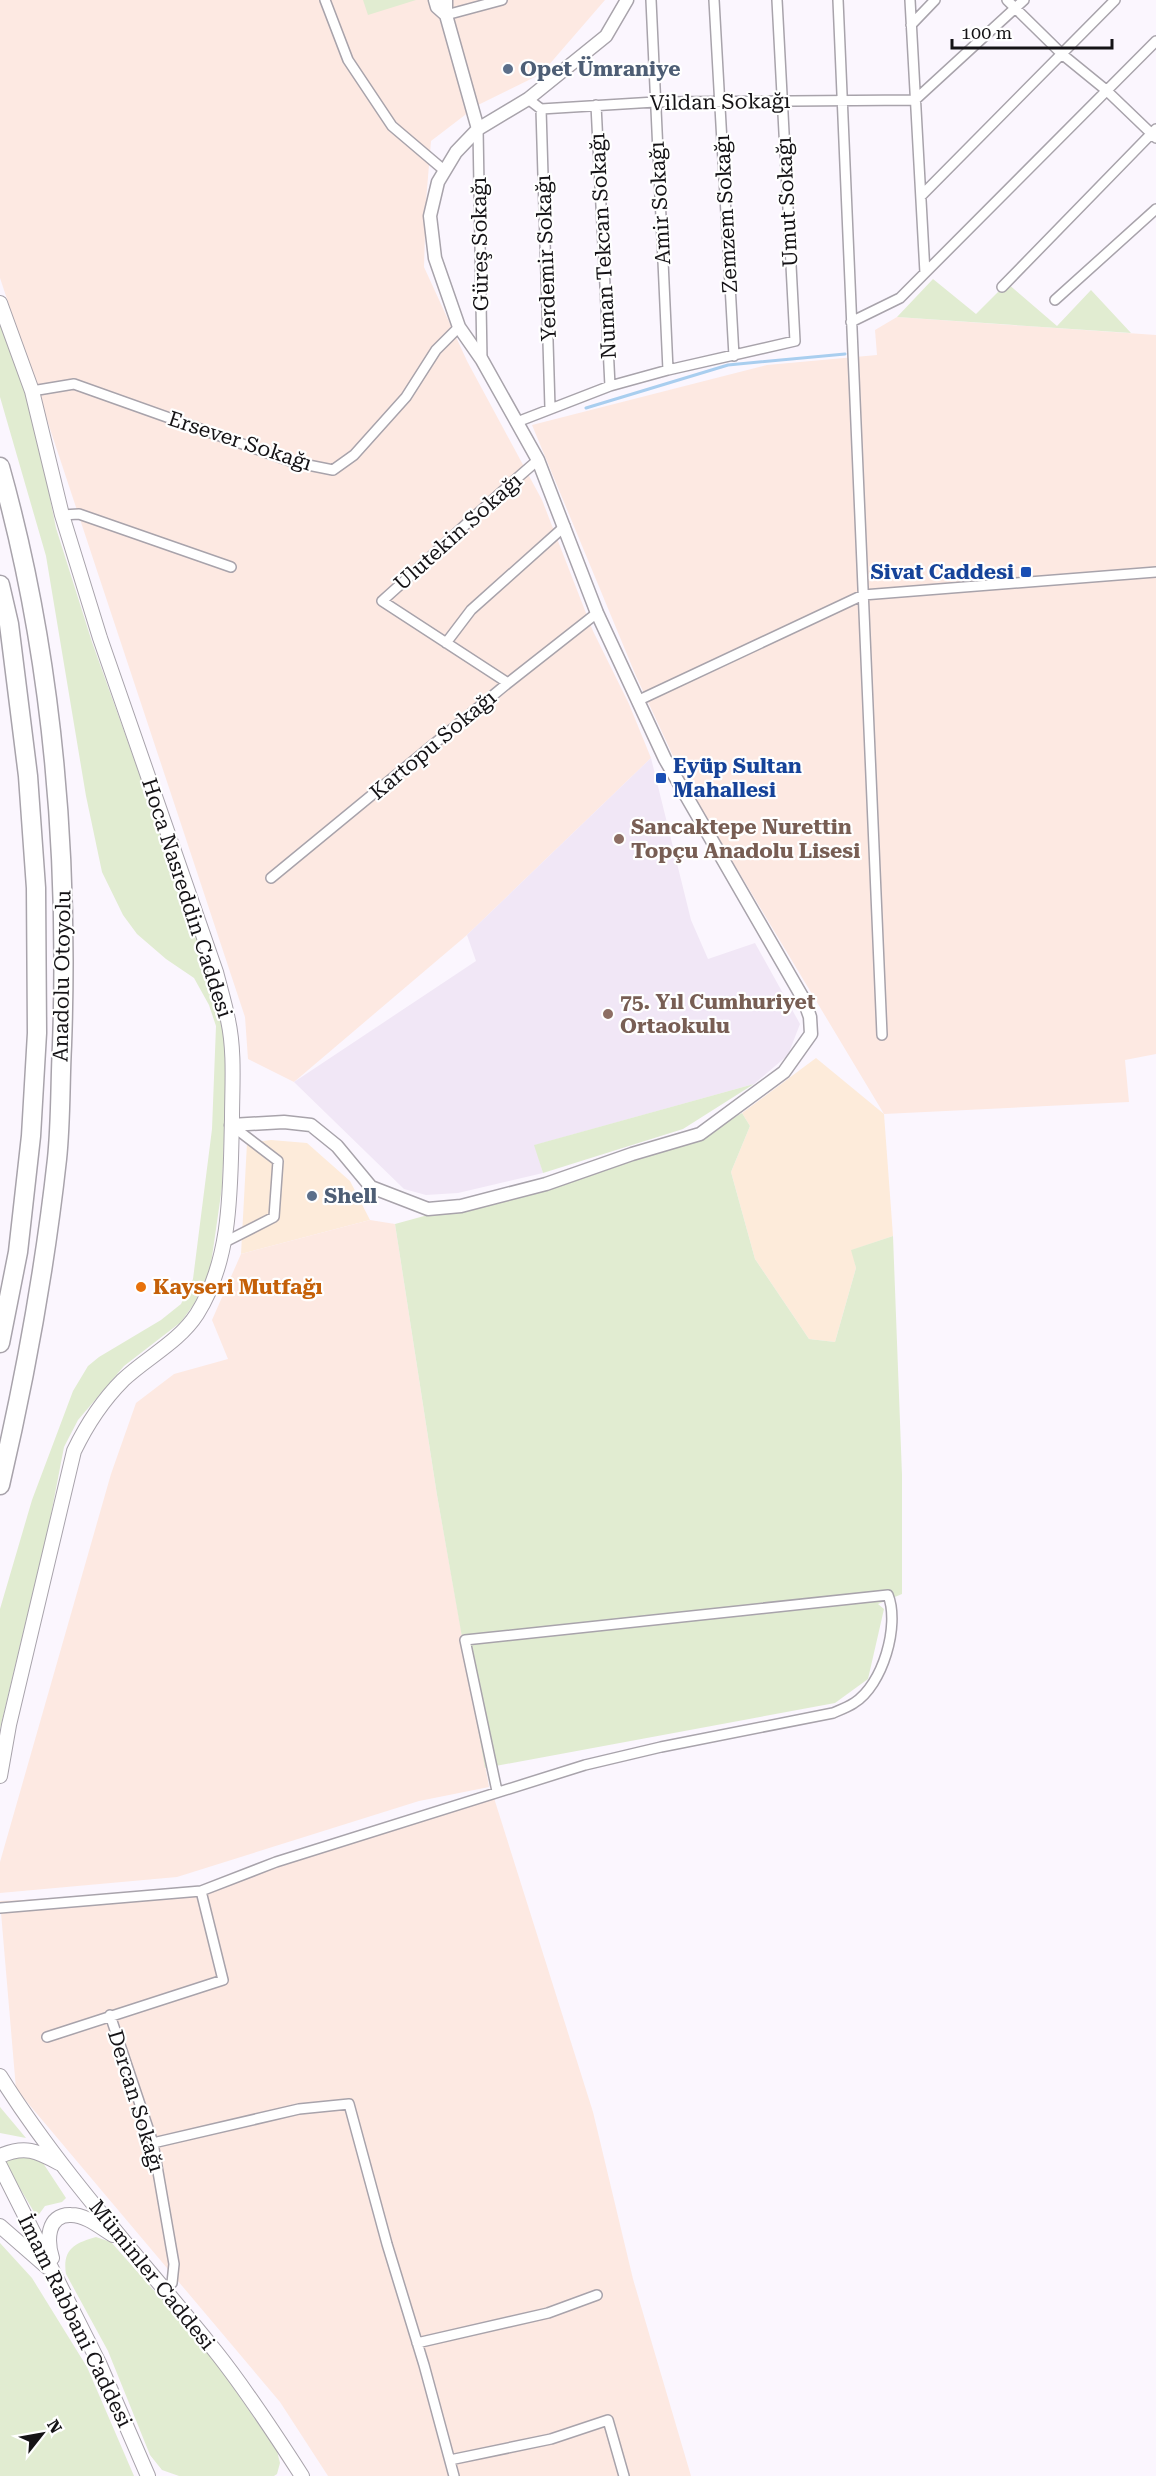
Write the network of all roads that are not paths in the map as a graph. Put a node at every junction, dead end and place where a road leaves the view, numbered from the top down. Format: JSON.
{"nodes":[{"id":1,"x":325,"y":0,"type":"edge"},
{"id":2,"x":435,"y":0,"type":"edge"},
{"id":3,"x":446,"y":0,"type":"edge"},
{"id":4,"x":502,"y":0,"type":"edge"},
{"id":5,"x":627,"y":0,"type":"edge"},
{"id":6,"x":651,"y":0,"type":"edge"},
{"id":7,"x":714,"y":0,"type":"edge"},
{"id":8,"x":777,"y":0,"type":"edge"},
{"id":9,"x":838,"y":0,"type":"edge"},
{"id":10,"x":910,"y":0,"type":"edge"},
{"id":11,"x":935,"y":0,"type":"edge"},
{"id":12,"x":1007,"y":0,"type":"edge"},
{"id":13,"x":1024,"y":0,"type":"edge"},
{"id":14,"x":1115,"y":0,"type":"edge"},
{"id":15,"x":1015,"y":9,"type":"junction"},
{"id":16,"x":446,"y":15,"type":"junction"},
{"id":17,"x":911,"y":25,"type":"junction"},
{"id":18,"x":1156,"y":41,"type":"edge"},
{"id":19,"x":1063,"y":55,"type":"junction"},
{"id":20,"x":1106,"y":90,"type":"junction"},
{"id":21,"x":528,"y":99,"type":"junction"},
{"id":22,"x":842,"y":99,"type":"junction"},
{"id":23,"x":782,"y":100,"type":"junction"},
{"id":24,"x":915,"y":100,"type":"junction"},
{"id":25,"x":719,"y":101,"type":"junction"},
{"id":26,"x":655,"y":102,"type":"junction"},
{"id":27,"x":596,"y":105,"type":"junction"},
{"id":28,"x":541,"y":109,"type":"junction"},
{"id":29,"x":478,"y":129,"type":"junction"},
{"id":30,"x":1154,"y":134,"type":"edge"},
{"id":31,"x":445,"y":171,"type":"junction"},
{"id":32,"x":921,"y":196,"type":"junction"},
{"id":33,"x":1156,"y":209,"type":"edge"},
{"id":34,"x":925,"y":273,"type":"junction"},
{"id":35,"x":1002,"y":288,"type":"dead end"},
{"id":36,"x":1055,"y":300,"type":"dead end"},
{"id":37,"x":0,"y":303,"type":"edge"},
{"id":38,"x":851,"y":322,"type":"junction"},
{"id":39,"x":459,"y":327,"type":"junction"},
{"id":40,"x":734,"y":356,"type":"junction"},
{"id":41,"x":482,"y":360,"type":"junction"},
{"id":42,"x":668,"y":370,"type":"junction"},
{"id":43,"x":610,"y":386,"type":"junction"},
{"id":44,"x":32,"y":391,"type":"junction"},
{"id":45,"x":550,"y":408,"type":"junction"},
{"id":46,"x":517,"y":422,"type":"junction"},
{"id":47,"x":538,"y":460,"type":"junction"},
{"id":48,"x":0,"y":467,"type":"edge"},
{"id":49,"x":62,"y":515,"type":"junction"},
{"id":50,"x":565,"y":526,"type":"junction"},
{"id":51,"x":231,"y":567,"type":"dead end"},
{"id":52,"x":1156,"y":572,"type":"edge"},
{"id":53,"x":0,"y":585,"type":"edge"},
{"id":54,"x":863,"y":595,"type":"junction"},
{"id":55,"x":597,"y":613,"type":"junction"},
{"id":56,"x":446,"y":643,"type":"junction"},
{"id":57,"x":508,"y":683,"type":"junction"},
{"id":58,"x":637,"y":701,"type":"junction"},
{"id":59,"x":271,"y":878,"type":"dead end"},
{"id":60,"x":882,"y":1035,"type":"dead end"},
{"id":61,"x":231,"y":1125,"type":"junction"},
{"id":62,"x":223,"y":1242,"type":"junction"},
{"id":63,"x":0,"y":1343,"type":"edge"},
{"id":64,"x":0,"y":1485,"type":"edge"},
{"id":65,"x":0,"y":1776,"type":"edge"},
{"id":66,"x":496,"y":1791,"type":"junction"},
{"id":67,"x":201,"y":1891,"type":"junction"},
{"id":68,"x":0,"y":1908,"type":"edge"},
{"id":69,"x":110,"y":2015,"type":"junction"},
{"id":70,"x":47,"y":2037,"type":"dead end"},
{"id":71,"x":0,"y":2076,"type":"edge"},
{"id":72,"x":153,"y":2143,"type":"junction"},
{"id":73,"x":0,"y":2156,"type":"edge"},
{"id":74,"x":64,"y":2165,"type":"junction"},
{"id":75,"x":0,"y":2166,"type":"edge"},
{"id":76,"x":0,"y":2226,"type":"edge"},
{"id":77,"x":124,"y":2243,"type":"junction"},
{"id":78,"x":57,"y":2277,"type":"junction"},
{"id":79,"x":164,"y":2291,"type":"junction"},
{"id":80,"x":597,"y":2295,"type":"dead end"},
{"id":81,"x":417,"y":2343,"type":"junction"},
{"id":82,"x":286,"y":2451,"type":"junction"},
{"id":83,"x":140,"y":2458,"type":"junction"},
{"id":84,"x":450,"y":2460,"type":"junction"},
{"id":85,"x":148,"y":2476,"type":"edge"},
{"id":86,"x":154,"y":2476,"type":"edge"},
{"id":87,"x":288,"y":2476,"type":"edge"},
{"id":88,"x":302,"y":2476,"type":"edge"},
{"id":89,"x":454,"y":2476,"type":"edge"},
{"id":90,"x":624,"y":2476,"type":"edge"}],
"edges":[{"from":1,"to":31,"type":"street"},
{"from":2,"to":16,"type":"street"},
{"from":3,"to":16,"type":"street"},
{"from":4,"to":16,"type":"street"},
{"from":5,"to":21,"type":"street"},
{"from":6,"to":26,"type":"street","name":"Amir Sokağı"},
{"from":7,"to":25,"type":"street","name":"Zemzem Sokağı"},
{"from":8,"to":23,"type":"street","name":"Umut Sokağı"},
{"from":9,"to":22,"type":"street"},
{"from":10,"to":17,"type":"street"},
{"from":11,"to":17,"type":"street"},
{"from":12,"to":15,"type":"street"},
{"from":13,"to":15,"type":"street"},
{"from":14,"to":19,"type":"street"},
{"from":15,"to":19,"type":"street"},
{"from":15,"to":24,"type":"street"},
{"from":16,"to":29,"type":"street"},
{"from":17,"to":24,"type":"street"},
{"from":18,"to":20,"type":"street"},
{"from":19,"to":20,"type":"street"},
{"from":19,"to":32,"type":"street"},
{"from":20,"to":30,"type":"street"},
{"from":20,"to":34,"type":"street"},
{"from":21,"to":28,"type":"street"},
{"from":21,"to":29,"type":"street"},
{"from":22,"to":23,"type":"street","name":"Vildan Sokağı"},
{"from":22,"to":24,"type":"street","name":"Vildan Sokağı"},
{"from":22,"to":38,"type":"street"},
{"from":23,"to":25,"type":"street","name":"Vildan Sokağı"},
{"from":23,"to":40,"type":"street","name":"Umut Sokağı"},
{"from":24,"to":32,"type":"street"},
{"from":25,"to":26,"type":"street","name":"Vildan Sokağı"},
{"from":25,"to":40,"type":"street","name":"Zemzem Sokağı"},
{"from":26,"to":27,"type":"street","name":"Vildan Sokağı"},
{"from":26,"to":42,"type":"street","name":"Amir Sokağı"},
{"from":27,"to":28,"type":"street","name":"Vildan Sokağı"},
{"from":27,"to":43,"type":"street","name":"Numan Tekcan Sokağı"},
{"from":28,"to":45,"type":"street","name":"Yerdemir Sokağı"},
{"from":29,"to":31,"type":"street"},
{"from":29,"to":41,"type":"street","name":"Güreş Sokağı"},
{"from":30,"to":35,"type":"street"},
{"from":31,"to":39,"type":"street"},
{"from":32,"to":34,"type":"street"},
{"from":33,"to":36,"type":"street"},
{"from":34,"to":38,"type":"street"},
{"from":37,"to":44,"type":"main road","name":"Hoca Nasreddin Caddesi"},
{"from":38,"to":54,"type":"street"},
{"from":39,"to":41,"type":"street"},
{"from":39,"to":44,"type":"street","name":"Ersever Sokağı"},
{"from":40,"to":42,"type":"street"},
{"from":41,"to":46,"type":"street"},
{"from":42,"to":43,"type":"street"},
{"from":43,"to":45,"type":"street"},
{"from":44,"to":49,"type":"main road","name":"Hoca Nasreddin Caddesi"},
{"from":45,"to":46,"type":"street"},
{"from":46,"to":47,"type":"street"},
{"from":47,"to":50,"type":"street"},
{"from":47,"to":56,"type":"street","name":"Ulutekin Sokağı"},
{"from":48,"to":64,"type":"highway","name":"Anadolu Otoyolu"},
{"from":49,"to":51,"type":"street"},
{"from":49,"to":61,"type":"main road","name":"Hoca Nasreddin Caddesi"},
{"from":50,"to":55,"type":"street"},
{"from":50,"to":56,"type":"street"},
{"from":52,"to":54,"type":"street"},
{"from":53,"to":63,"type":"highway","name":"Anadolu Otoyolu"},
{"from":54,"to":58,"type":"street"},
{"from":54,"to":60,"type":"street"},
{"from":55,"to":57,"type":"street","name":"Kartopu Sokağı"},
{"from":55,"to":58,"type":"street"},
{"from":56,"to":57,"type":"street","name":"Ulutekin Sokağı"},
{"from":57,"to":59,"type":"street","name":"Kartopu Sokağı"},
{"from":58,"to":61,"type":"street"},
{"from":61,"to":62,"type":"main road","name":"Hoca Nasreddin Caddesi"},
{"from":61,"to":62,"type":"street"},
{"from":62,"to":65,"type":"main road","name":"Hoca Nasreddin Caddesi"},
{"from":66,"to":66,"type":"street"},
{"from":66,"to":67,"type":"street"},
{"from":67,"to":68,"type":"street"},
{"from":67,"to":69,"type":"street","name":"Dercan Sokağı"},
{"from":69,"to":70,"type":"street","name":"Dercan Sokağı"},
{"from":69,"to":72,"type":"street","name":"Dercan Sokağı"},
{"from":71,"to":74,"type":"main road","name":"Müminler Caddesi"},
{"from":72,"to":79,"type":"street","name":"Dercan Sokağı"},
{"from":72,"to":81,"type":"street"},
{"from":73,"to":74,"type":"main road"},
{"from":74,"to":77,"type":"main road","name":"Müminler Caddesi"},
{"from":75,"to":78,"type":"main road","name":"İmam Rabbani Caddesi"},
{"from":76,"to":78,"type":"main road"},
{"from":77,"to":78,"type":"main road"},
{"from":77,"to":79,"type":"main road","name":"Müminler Caddesi"},
{"from":78,"to":83,"type":"main road","name":"İmam Rabbani Caddesi"},
{"from":79,"to":82,"type":"main road","name":"Müminler Caddesi"},
{"from":80,"to":81,"type":"street"},
{"from":81,"to":84,"type":"street"},
{"from":82,"to":87,"type":"main road"},
{"from":82,"to":88,"type":"main road","name":"Müminler Caddesi"},
{"from":83,"to":85,"type":"main road","name":"İmam Rabbani Caddesi"},
{"from":83,"to":86,"type":"main road"},
{"from":84,"to":89,"type":"street"},
{"from":84,"to":90,"type":"street"}]}
